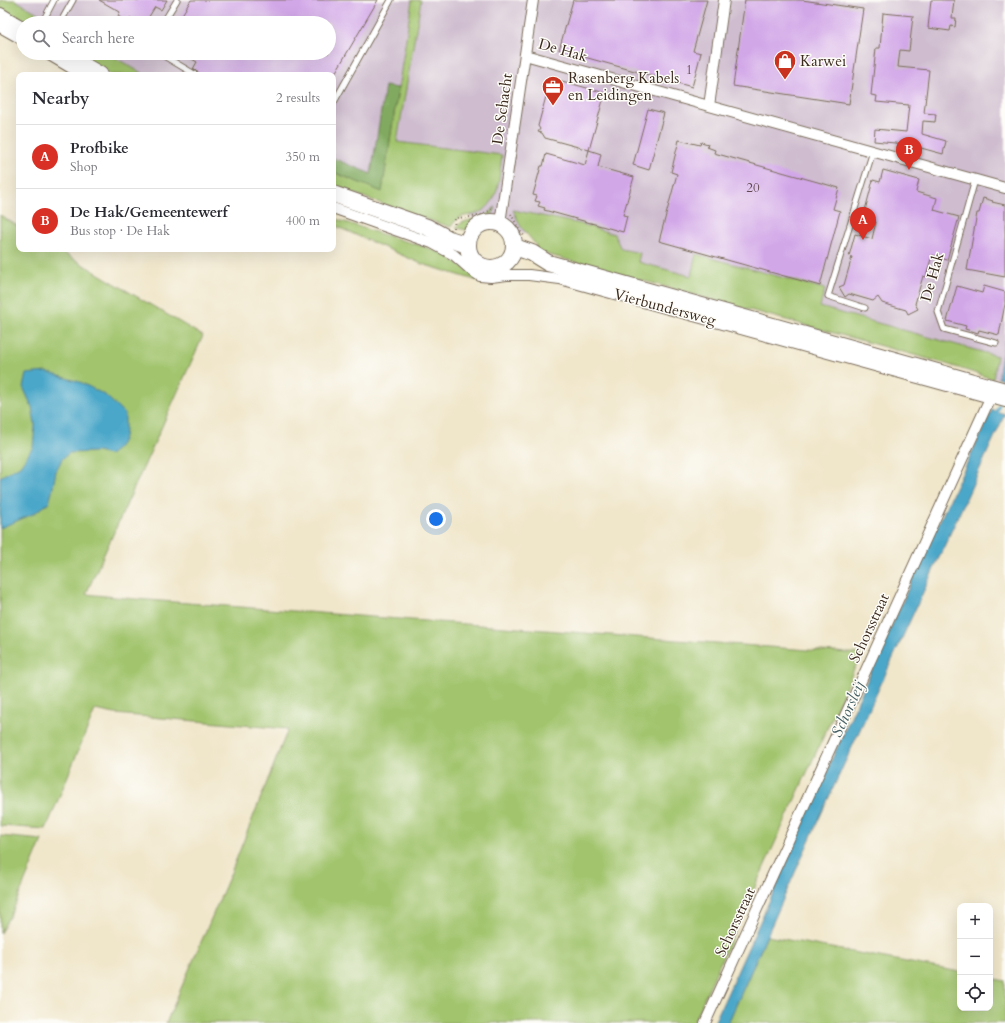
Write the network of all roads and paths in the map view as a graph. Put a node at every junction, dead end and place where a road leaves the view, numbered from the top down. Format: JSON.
{"nodes":[{"id":1,"x":54,"y":0,"type":"edge"},
{"id":2,"x":73,"y":0,"type":"edge"},
{"id":3,"x":176,"y":0,"type":"edge"},
{"id":4,"x":391,"y":0,"type":"edge"},
{"id":5,"x":533,"y":0,"type":"edge"},
{"id":6,"x":724,"y":0,"type":"edge"},
{"id":7,"x":0,"y":16,"type":"edge"},
{"id":8,"x":46,"y":16,"type":"edge"},
{"id":9,"x":64,"y":16,"type":"edge"},
{"id":10,"x":167,"y":16,"type":"edge"},
{"id":11,"x":16,"y":26,"type":"edge"},
{"id":12,"x":0,"y":27,"type":"edge"},
{"id":13,"x":16,"y":36,"type":"edge"},
{"id":14,"x":525,"y":55,"type":"junction"},
{"id":15,"x":58,"y":60,"type":"edge"},
{"id":16,"x":74,"y":60,"type":"edge"},
{"id":17,"x":171,"y":60,"type":"edge"},
{"id":18,"x":78,"y":72,"type":"edge"},
{"id":19,"x":95,"y":72,"type":"edge"},
{"id":20,"x":191,"y":72,"type":"edge"},
{"id":21,"x":336,"y":99,"type":"edge"},
{"id":22,"x":709,"y":106,"type":"junction"},
{"id":23,"x":873,"y":152,"type":"junction"},
{"id":24,"x":975,"y":180,"type":"junction"},
{"id":25,"x":1005,"y":188,"type":"edge"},
{"id":26,"x":336,"y":195,"type":"edge"},
{"id":27,"x":336,"y":209,"type":"edge"},
{"id":28,"x":500,"y":223,"type":"junction"},
{"id":29,"x":469,"y":239,"type":"junction"},
{"id":30,"x":512,"y":253,"type":"junction"},
{"id":31,"x":865,"y":308,"type":"dead end"},
{"id":32,"x":732,"y":320,"type":"junction"},
{"id":33,"x":996,"y":343,"type":"dead end"},
{"id":34,"x":1005,"y":391,"type":"edge"},
{"id":35,"x":990,"y":398,"type":"junction"},
{"id":36,"x":1005,"y":402,"type":"edge"},
{"id":37,"x":705,"y":1023,"type":"edge"}],
"edges":[{"from":1,"to":8,"type":"lane"},
{"from":2,"to":9,"type":"lane"},
{"from":3,"to":10,"type":"lane"},
{"from":4,"to":21,"type":"lane"},
{"from":5,"to":14,"type":"street","name":"De Schacht"},
{"from":6,"to":22,"type":"street"},
{"from":7,"to":11,"type":"main road"},
{"from":12,"to":13,"type":"street"},
{"from":14,"to":22,"type":"street","name":"De Hak"},
{"from":14,"to":28,"type":"street","name":"De Schacht"},
{"from":15,"to":18,"type":"street"},
{"from":16,"to":19,"type":"main road"},
{"from":17,"to":20,"type":"lane"},
{"from":22,"to":23,"type":"street","name":"De Hak"},
{"from":23,"to":24,"type":"street","name":"De Hak"},
{"from":23,"to":31,"type":"lane"},
{"from":24,"to":25,"type":"street","name":"De Hak"},
{"from":24,"to":33,"type":"lane","name":"De Hak"},
{"from":26,"to":29,"type":"main road"},
{"from":27,"to":32,"type":"street","name":"Vierbundersweg"},
{"from":28,"to":29,"type":"main road"},
{"from":28,"to":30,"type":"main road"},
{"from":29,"to":30,"type":"main road"},
{"from":30,"to":32,"type":"main road","name":"Vierbundersweg"},
{"from":32,"to":34,"type":"main road","name":"Vierbundersweg"},
{"from":32,"to":35,"type":"street","name":"Vierbundersweg"},
{"from":35,"to":36,"type":"street","name":"Vierbundersweg"},
{"from":35,"to":37,"type":"street","name":"Schorsstraat"}]}
